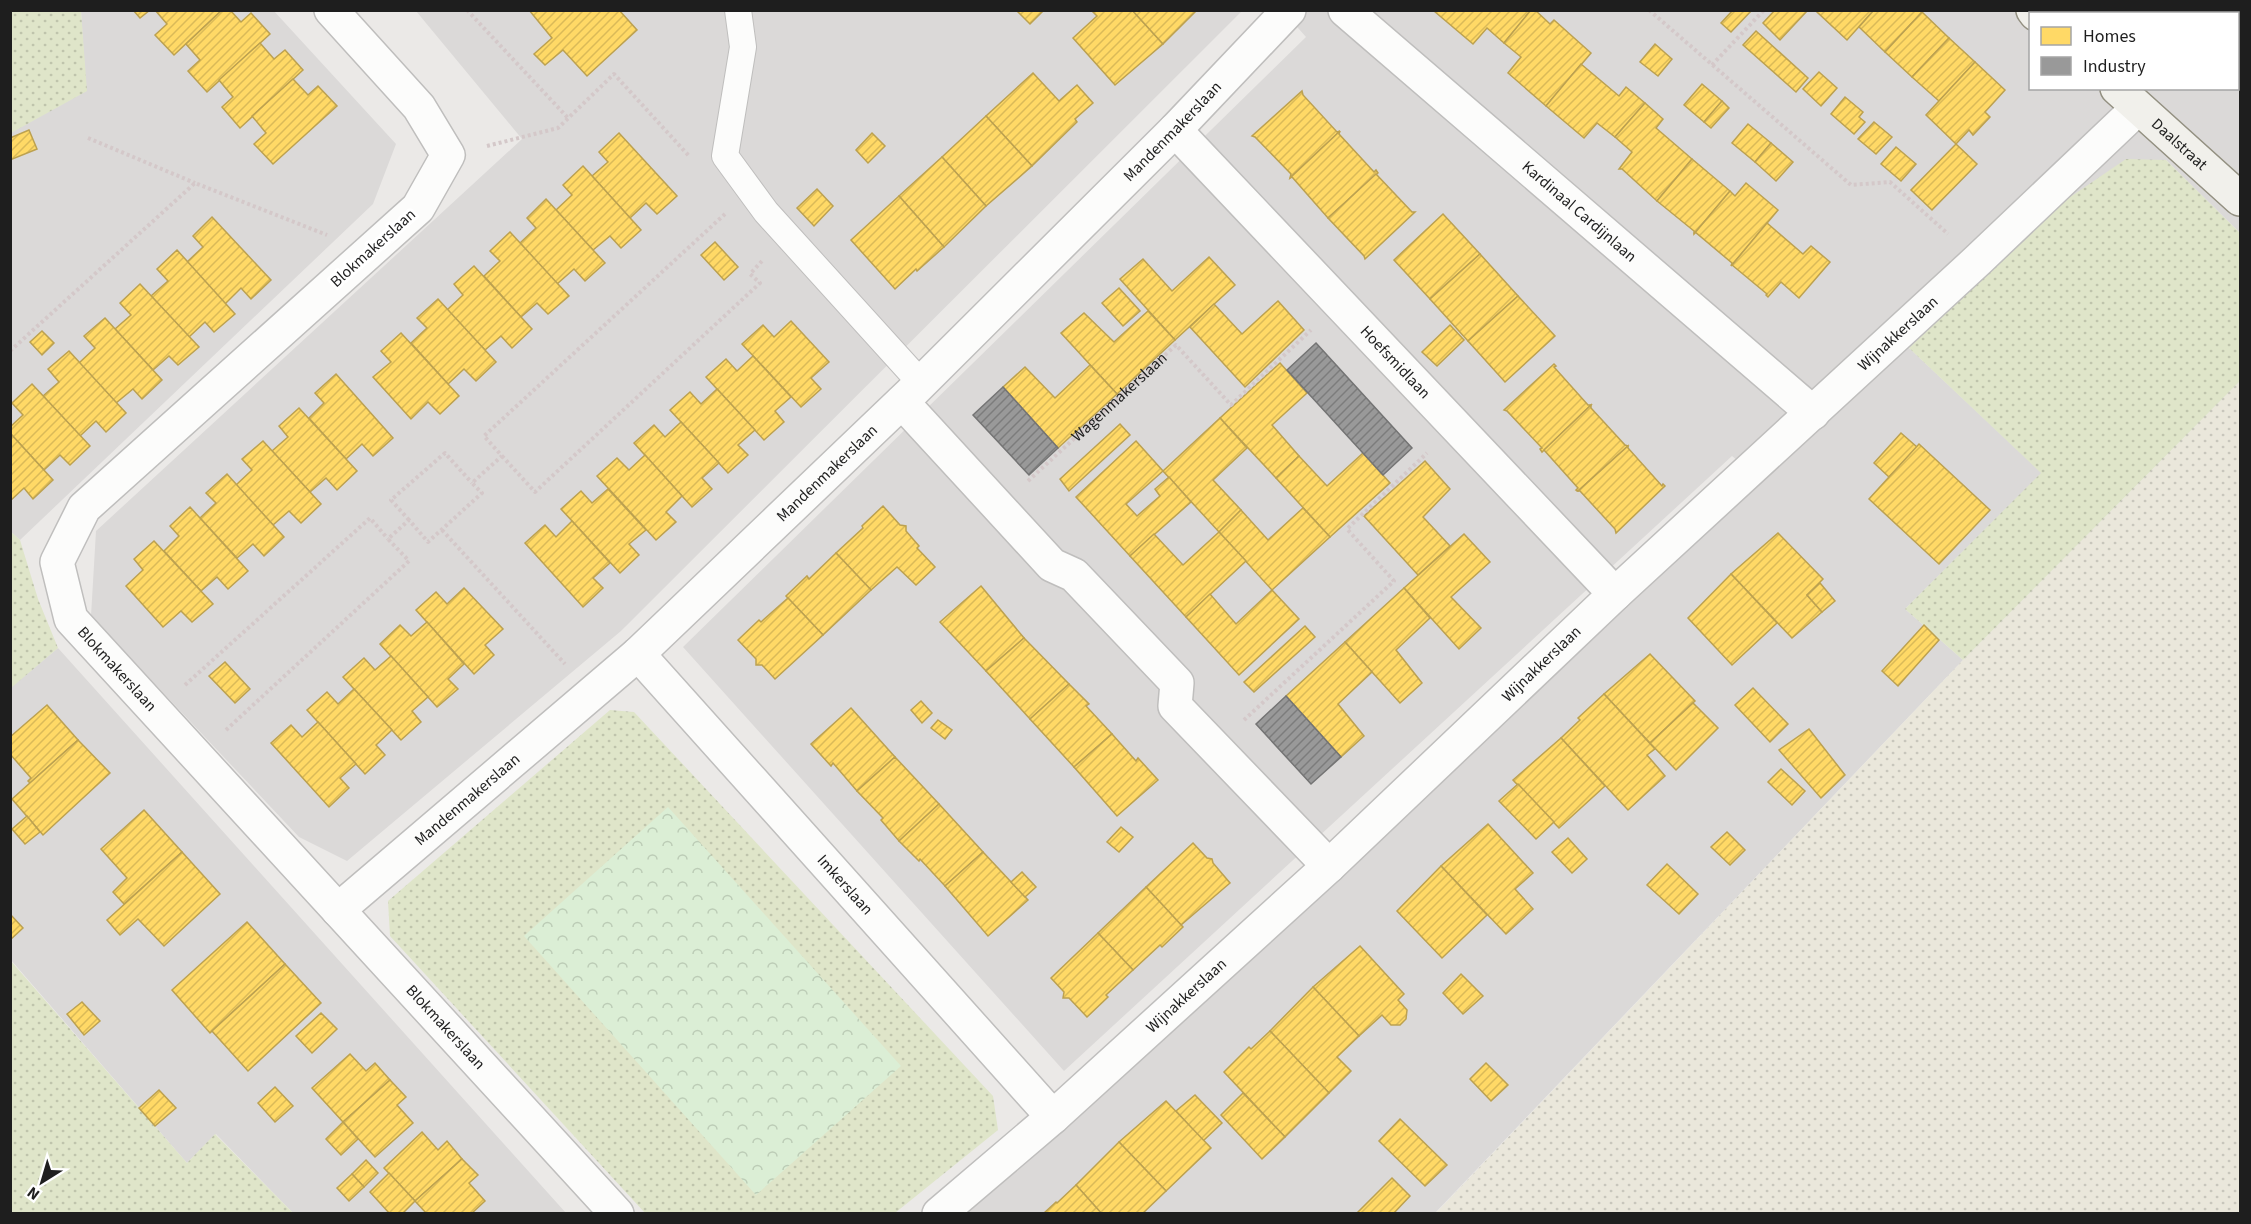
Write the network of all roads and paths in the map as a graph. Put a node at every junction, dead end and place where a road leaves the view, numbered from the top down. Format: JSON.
{"nodes":[{"id":1,"x":331,"y":10,"type":"edge"},
{"id":2,"x":467,"y":10,"type":"edge"},
{"id":3,"x":738,"y":10,"type":"edge"},
{"id":4,"x":1289,"y":10,"type":"edge"},
{"id":5,"x":1345,"y":10,"type":"edge"},
{"id":6,"x":1649,"y":10,"type":"edge"},
{"id":7,"x":1764,"y":10,"type":"edge"},
{"id":8,"x":1712,"y":65,"type":"junction"},
{"id":9,"x":2127,"y":98,"type":"edge"},
{"id":10,"x":568,"y":118,"type":"junction"},
{"id":11,"x":1175,"y":130,"type":"junction"},
{"id":12,"x":88,"y":138,"type":"dead end"},
{"id":13,"x":448,"y":155,"type":"junction"},
{"id":14,"x":694,"y":162,"type":"dead end"},
{"id":15,"x":195,"y":183,"type":"junction"},
{"id":16,"x":2241,"y":200,"type":"edge"},
{"id":17,"x":726,"y":214,"type":"dead end"},
{"id":18,"x":369,"y":252,"type":"junction"},
{"id":19,"x":767,"y":257,"type":"dead end"},
{"id":20,"x":1978,"y":260,"type":"junction"},
{"id":21,"x":1340,"y":303,"type":"junction"},
{"id":22,"x":10,"y":351,"type":"edge"},
{"id":23,"x":911,"y":393,"type":"junction"},
{"id":24,"x":1813,"y":413,"type":"junction"},
{"id":25,"x":1456,"y":426,"type":"junction"},
{"id":26,"x":502,"y":456,"type":"junction"},
{"id":27,"x":472,"y":483,"type":"junction"},
{"id":28,"x":999,"y":508,"type":"junction"},
{"id":29,"x":409,"y":520,"type":"junction"},
{"id":30,"x":442,"y":530,"type":"junction"},
{"id":31,"x":388,"y":539,"type":"junction"},
{"id":32,"x":1615,"y":594,"type":"junction"},
{"id":33,"x":638,"y":654,"type":"junction"},
{"id":34,"x":592,"y":693,"type":"junction"},
{"id":35,"x":155,"y":712,"type":"junction"},
{"id":36,"x":1215,"y":747,"type":"junction"},
{"id":37,"x":197,"y":757,"type":"junction"},
{"id":38,"x":1329,"y":866,"type":"junction"},
{"id":39,"x":338,"y":910,"type":"junction"},
{"id":40,"x":1053,"y":1117,"type":"junction"},
{"id":41,"x":617,"y":1214,"type":"edge"},
{"id":42,"x":939,"y":1214,"type":"edge"}],
"edges":[{"from":1,"to":13,"type":"street"},
{"from":2,"to":10,"type":"path"},
{"from":3,"to":23,"type":"lane"},
{"from":4,"to":11,"type":"street","name":"Mandenmakerslaan"},
{"from":5,"to":24,"type":"street","name":"Kardinaal Cardijnlaan"},
{"from":6,"to":8,"type":"path"},
{"from":7,"to":8,"type":"path"},
{"from":8,"to":20,"type":"path"},
{"from":9,"to":16,"type":"street","name":"Daalstraat"},
{"from":9,"to":20,"type":"street","name":"Wijnakkerslaan"},
{"from":10,"to":13,"type":"path"},
{"from":10,"to":14,"type":"path"},
{"from":11,"to":21,"type":"street","name":"Hoefsmidlaan"},
{"from":11,"to":23,"type":"street","name":"Mandenmakerslaan"},
{"from":12,"to":15,"type":"path"},
{"from":13,"to":18,"type":"street","name":"Blokmakerslaan"},
{"from":15,"to":18,"type":"path"},
{"from":15,"to":22,"type":"path"},
{"from":17,"to":26,"type":"path"},
{"from":18,"to":35,"type":"street","name":"Blokmakerslaan"},
{"from":19,"to":26,"type":"path"},
{"from":20,"to":24,"type":"street","name":"Wijnakkerslaan"},
{"from":21,"to":25,"type":"street","name":"Hoefsmidlaan"},
{"from":21,"to":28,"type":"path","name":"Wagenmakerslaan"},
{"from":23,"to":28,"type":"street"},
{"from":23,"to":33,"type":"street","name":"Mandenmakerslaan"},
{"from":24,"to":32,"type":"street","name":"Wijnakkerslaan"},
{"from":25,"to":32,"type":"street","name":"Hoefsmidlaan"},
{"from":25,"to":36,"type":"path"},
{"from":26,"to":27,"type":"path"},
{"from":27,"to":29,"type":"path"},
{"from":27,"to":30,"type":"path"},
{"from":28,"to":36,"type":"street"},
{"from":29,"to":30,"type":"path"},
{"from":29,"to":31,"type":"path"},
{"from":30,"to":34,"type":"path"},
{"from":31,"to":35,"type":"path"},
{"from":31,"to":37,"type":"path"},
{"from":32,"to":38,"type":"street","name":"Wijnakkerslaan"},
{"from":33,"to":34,"type":"street","name":"Mandenmakerslaan"},
{"from":33,"to":40,"type":"street","name":"Imkerslaan"},
{"from":34,"to":39,"type":"street","name":"Mandenmakerslaan"},
{"from":35,"to":37,"type":"street","name":"Blokmakerslaan"},
{"from":36,"to":38,"type":"street"},
{"from":37,"to":39,"type":"street","name":"Blokmakerslaan"},
{"from":38,"to":40,"type":"street","name":"Wijnakkerslaan"},
{"from":39,"to":41,"type":"street","name":"Blokmakerslaan"},
{"from":40,"to":42,"type":"street","name":"Wijnakkerslaan"}]}
